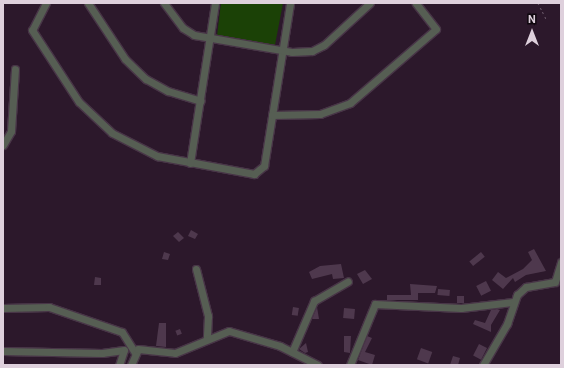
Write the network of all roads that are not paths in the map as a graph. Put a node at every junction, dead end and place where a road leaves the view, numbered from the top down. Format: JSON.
{"nodes":[{"id":1,"x":46,"y":3,"type":"edge"},
{"id":2,"x":88,"y":3,"type":"edge"},
{"id":3,"x":164,"y":3,"type":"edge"},
{"id":4,"x":215,"y":3,"type":"edge"},
{"id":5,"x":290,"y":3,"type":"edge"},
{"id":6,"x":370,"y":3,"type":"edge"},
{"id":7,"x":416,"y":3,"type":"edge"},
{"id":8,"x":210,"y":38,"type":"junction"},
{"id":9,"x":282,"y":51,"type":"junction"},
{"id":10,"x":15,"y":68,"type":"dead end"},
{"id":11,"x":200,"y":101,"type":"junction"},
{"id":12,"x":272,"y":115,"type":"junction"},
{"id":13,"x":3,"y":145,"type":"edge"},
{"id":14,"x":190,"y":163,"type":"junction"},
{"id":15,"x":561,"y":262,"type":"edge"},
{"id":16,"x":196,"y":269,"type":"dead end"},
{"id":17,"x":348,"y":281,"type":"dead end"},
{"id":18,"x":513,"y":302,"type":"junction"},
{"id":19,"x":3,"y":308,"type":"edge"},
{"id":20,"x":207,"y":338,"type":"junction"},
{"id":21,"x":3,"y":351,"type":"edge"},
{"id":22,"x":292,"y":352,"type":"junction"},
{"id":23,"x":135,"y":353,"type":"junction"},
{"id":24,"x":119,"y":365,"type":"edge"},
{"id":25,"x":131,"y":365,"type":"edge"},
{"id":26,"x":318,"y":365,"type":"edge"},
{"id":27,"x":350,"y":365,"type":"edge"},
{"id":28,"x":483,"y":365,"type":"edge"}],
"edges":[{"from":1,"to":14,"type":"street"},
{"from":2,"to":11,"type":"street"},
{"from":3,"to":8,"type":"street"},
{"from":4,"to":8,"type":"street"},
{"from":5,"to":9,"type":"street"},
{"from":6,"to":9,"type":"street"},
{"from":7,"to":12,"type":"street"},
{"from":8,"to":9,"type":"street"},
{"from":8,"to":11,"type":"street"},
{"from":9,"to":12,"type":"street"},
{"from":10,"to":13,"type":"street"},
{"from":11,"to":14,"type":"street"},
{"from":12,"to":14,"type":"street"},
{"from":15,"to":18,"type":"street"},
{"from":16,"to":20,"type":"street"},
{"from":17,"to":22,"type":"street"},
{"from":18,"to":27,"type":"street"},
{"from":18,"to":28,"type":"street"},
{"from":19,"to":23,"type":"street"},
{"from":20,"to":22,"type":"street"},
{"from":20,"to":23,"type":"street"},
{"from":21,"to":24,"type":"street"},
{"from":22,"to":26,"type":"street"},
{"from":23,"to":25,"type":"street"}]}
